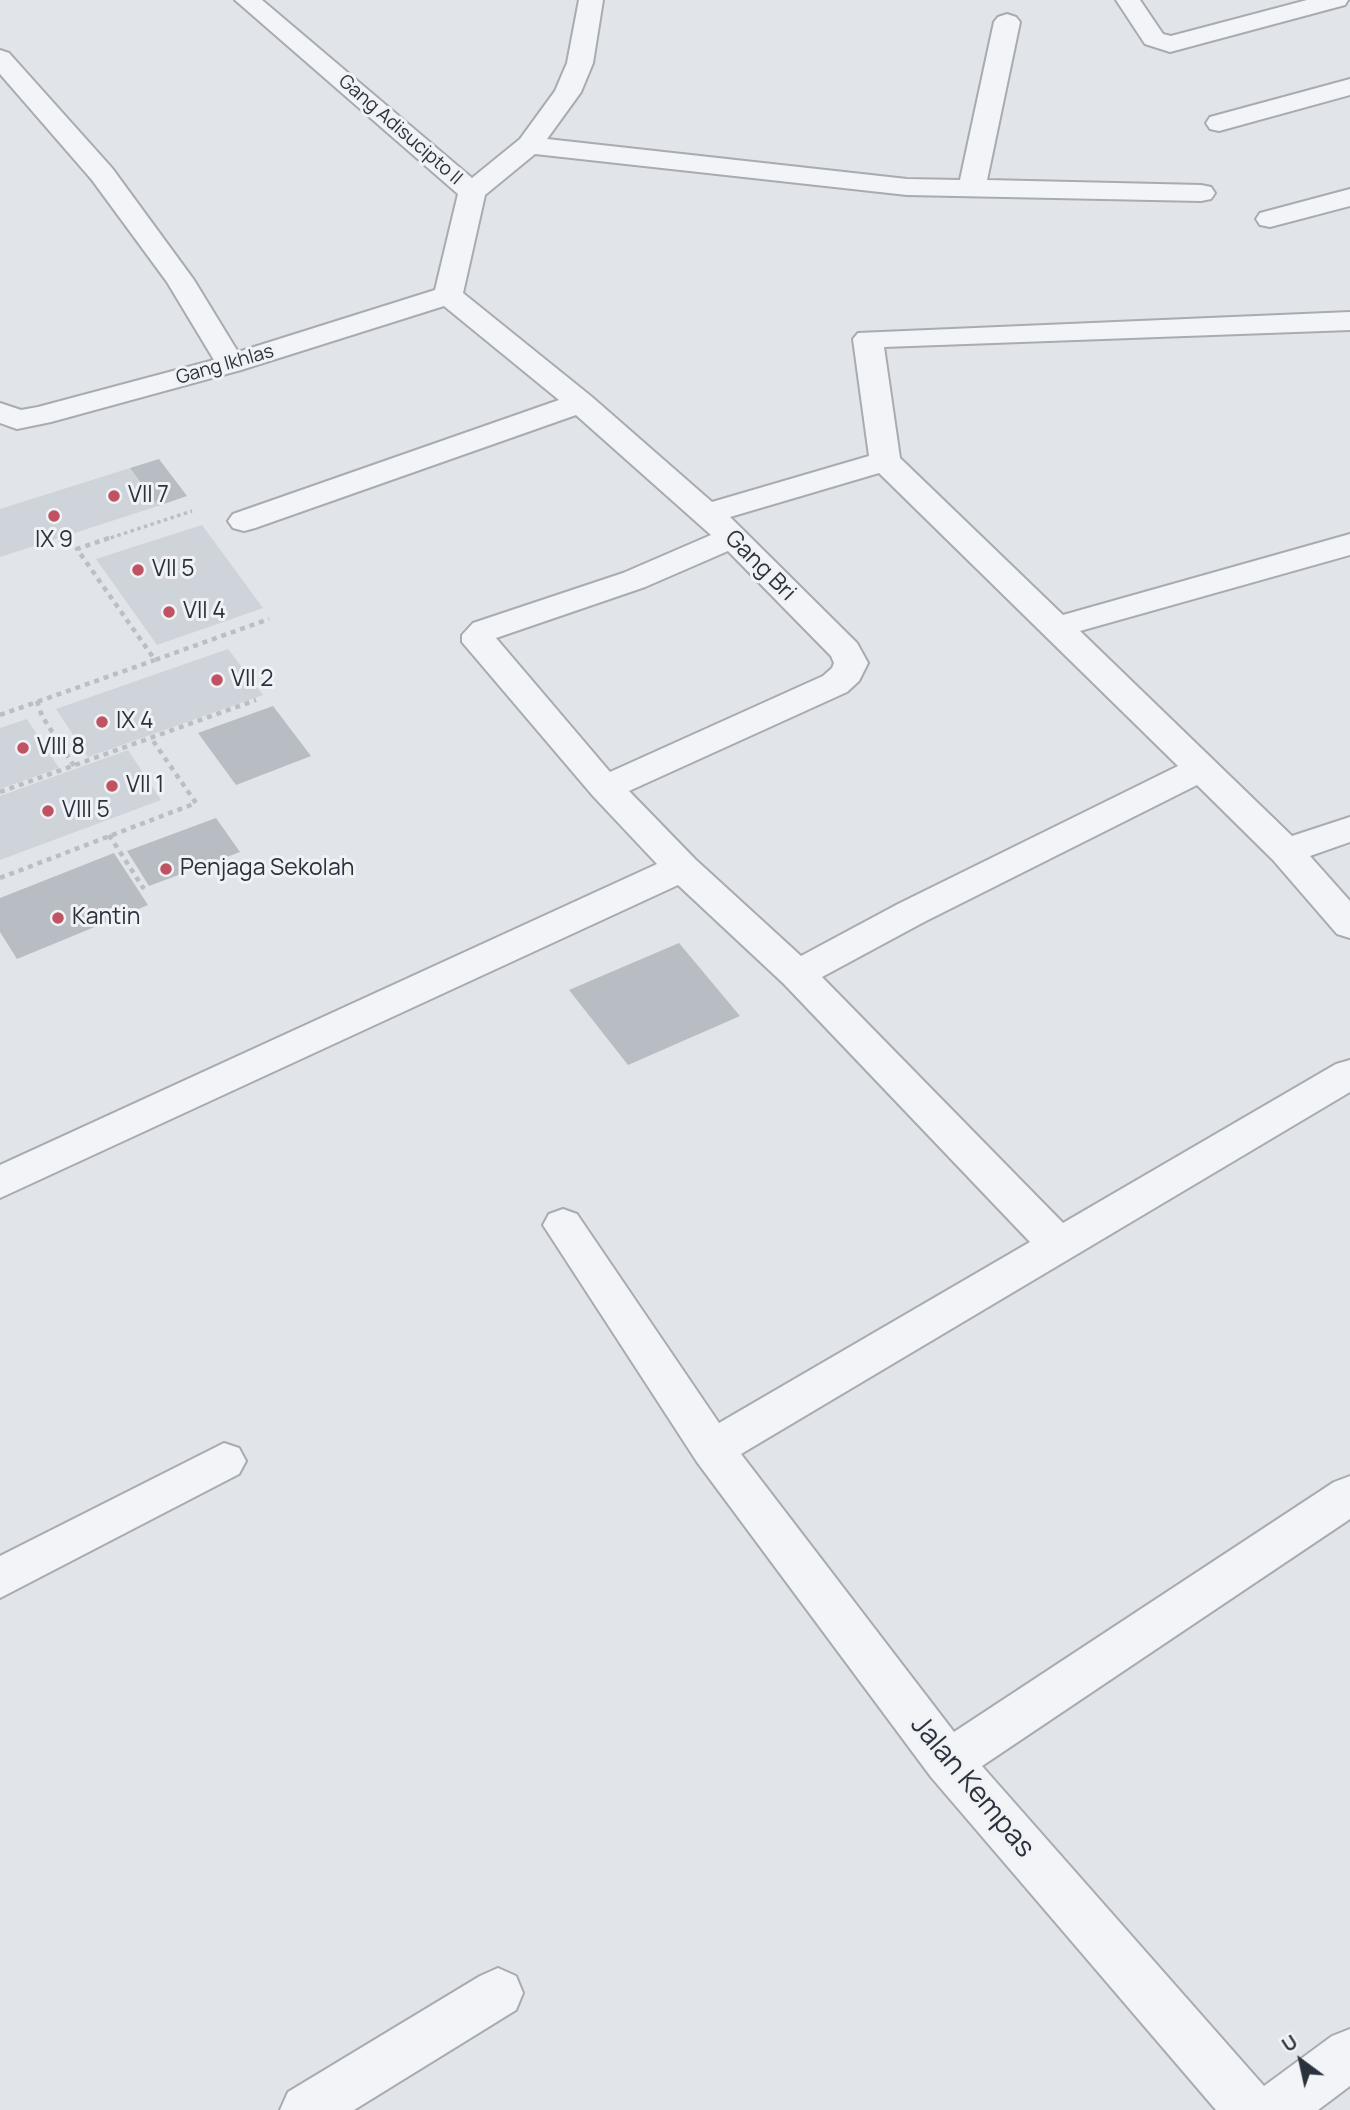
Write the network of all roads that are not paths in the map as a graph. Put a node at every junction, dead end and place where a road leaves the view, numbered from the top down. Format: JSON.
{"nodes":[{"id":1,"x":247,"y":0,"type":"edge"},
{"id":2,"x":1128,"y":0,"type":"edge"},
{"id":3,"x":1336,"y":0,"type":"edge"},
{"id":4,"x":587,"y":2,"type":"edge"},
{"id":5,"x":1007,"y":22,"type":"dead end"},
{"id":6,"x":0,"y":58,"type":"edge"},
{"id":7,"x":1350,"y":87,"type":"edge"},
{"id":8,"x":1219,"y":123,"type":"dead end"},
{"id":9,"x":529,"y":145,"type":"junction"},
{"id":10,"x":972,"y":186,"type":"junction"},
{"id":11,"x":472,"y":192,"type":"junction"},
{"id":12,"x":1200,"y":193,"type":"dead end"},
{"id":13,"x":1350,"y":197,"type":"edge"},
{"id":14,"x":1270,"y":219,"type":"dead end"},
{"id":15,"x":448,"y":295,"type":"junction"},
{"id":16,"x":1350,"y":321,"type":"edge"},
{"id":17,"x":231,"y":364,"type":"junction"},
{"id":18,"x":581,"y":403,"type":"junction"},
{"id":19,"x":0,"y":412,"type":"edge"},
{"id":20,"x":885,"y":461,"type":"junction"},
{"id":21,"x":707,"y":514,"type":"junction"},
{"id":22,"x":243,"y":521,"type":"dead end"},
{"id":23,"x":733,"y":537,"type":"junction"},
{"id":24,"x":1350,"y":544,"type":"edge"},
{"id":25,"x":1057,"y":627,"type":"junction"},
{"id":26,"x":1203,"y":768,"type":"junction"},
{"id":27,"x":605,"y":788,"type":"junction"},
{"id":28,"x":1350,"y":829,"type":"edge"},
{"id":29,"x":1286,"y":851,"type":"junction"},
{"id":30,"x":682,"y":868,"type":"junction"},
{"id":31,"x":1350,"y":925,"type":"edge"},
{"id":32,"x":797,"y":974,"type":"junction"},
{"id":33,"x":1350,"y":1074,"type":"edge"},
{"id":34,"x":0,"y":1182,"type":"edge"},
{"id":35,"x":563,"y":1225,"type":"dead end"},
{"id":36,"x":1057,"y":1244,"type":"junction"},
{"id":37,"x":712,"y":1449,"type":"junction"},
{"id":38,"x":225,"y":1461,"type":"dead end"},
{"id":39,"x":1350,"y":1495,"type":"edge"},
{"id":40,"x":0,"y":1578,"type":"edge"},
{"id":41,"x":948,"y":1762,"type":"junction"},
{"id":42,"x":498,"y":1993,"type":"dead end"},
{"id":43,"x":1350,"y":2054,"type":"edge"},
{"id":44,"x":306,"y":2110,"type":"edge"},
{"id":45,"x":1250,"y":2110,"type":"edge"},
{"id":46,"x":1275,"y":2110,"type":"edge"}],
"edges":[{"from":1,"to":11,"type":"street","name":"Gang Adisucipto II"},
{"from":2,"to":3,"type":"street"},
{"from":4,"to":9,"type":"street"},
{"from":5,"to":10,"type":"street"},
{"from":6,"to":17,"type":"street"},
{"from":7,"to":8,"type":"street"},
{"from":9,"to":10,"type":"street"},
{"from":9,"to":11,"type":"street"},
{"from":10,"to":12,"type":"street"},
{"from":11,"to":15,"type":"street","name":"Gang Adisucipto II"},
{"from":13,"to":14,"type":"street"},
{"from":15,"to":17,"type":"street","name":"Gang Ikhlas"},
{"from":15,"to":18,"type":"street","name":"Gang Bri"},
{"from":16,"to":20,"type":"street"},
{"from":17,"to":19,"type":"street","name":"Gang Ikhlas"},
{"from":18,"to":21,"type":"street","name":"Gang Bri"},
{"from":18,"to":22,"type":"street"},
{"from":20,"to":21,"type":"street"},
{"from":20,"to":25,"type":"street"},
{"from":21,"to":23,"type":"street","name":"Gang Bri"},
{"from":23,"to":27,"type":"street","name":"Gang Bri"},
{"from":23,"to":27,"type":"street"},
{"from":24,"to":25,"type":"street"},
{"from":25,"to":26,"type":"street"},
{"from":26,"to":29,"type":"street"},
{"from":26,"to":32,"type":"street"},
{"from":27,"to":30,"type":"street"},
{"from":28,"to":29,"type":"street"},
{"from":29,"to":31,"type":"street"},
{"from":30,"to":32,"type":"street"},
{"from":30,"to":34,"type":"street"},
{"from":32,"to":36,"type":"street"},
{"from":33,"to":36,"type":"street"},
{"from":35,"to":37,"type":"street","name":"Jalan Kempas"},
{"from":36,"to":37,"type":"street"},
{"from":37,"to":41,"type":"street","name":"Jalan Kempas"},
{"from":38,"to":40,"type":"street"},
{"from":39,"to":41,"type":"street"},
{"from":41,"to":45,"type":"street","name":"Jalan Kempas"},
{"from":42,"to":44,"type":"street"},
{"from":43,"to":46,"type":"street"}]}
